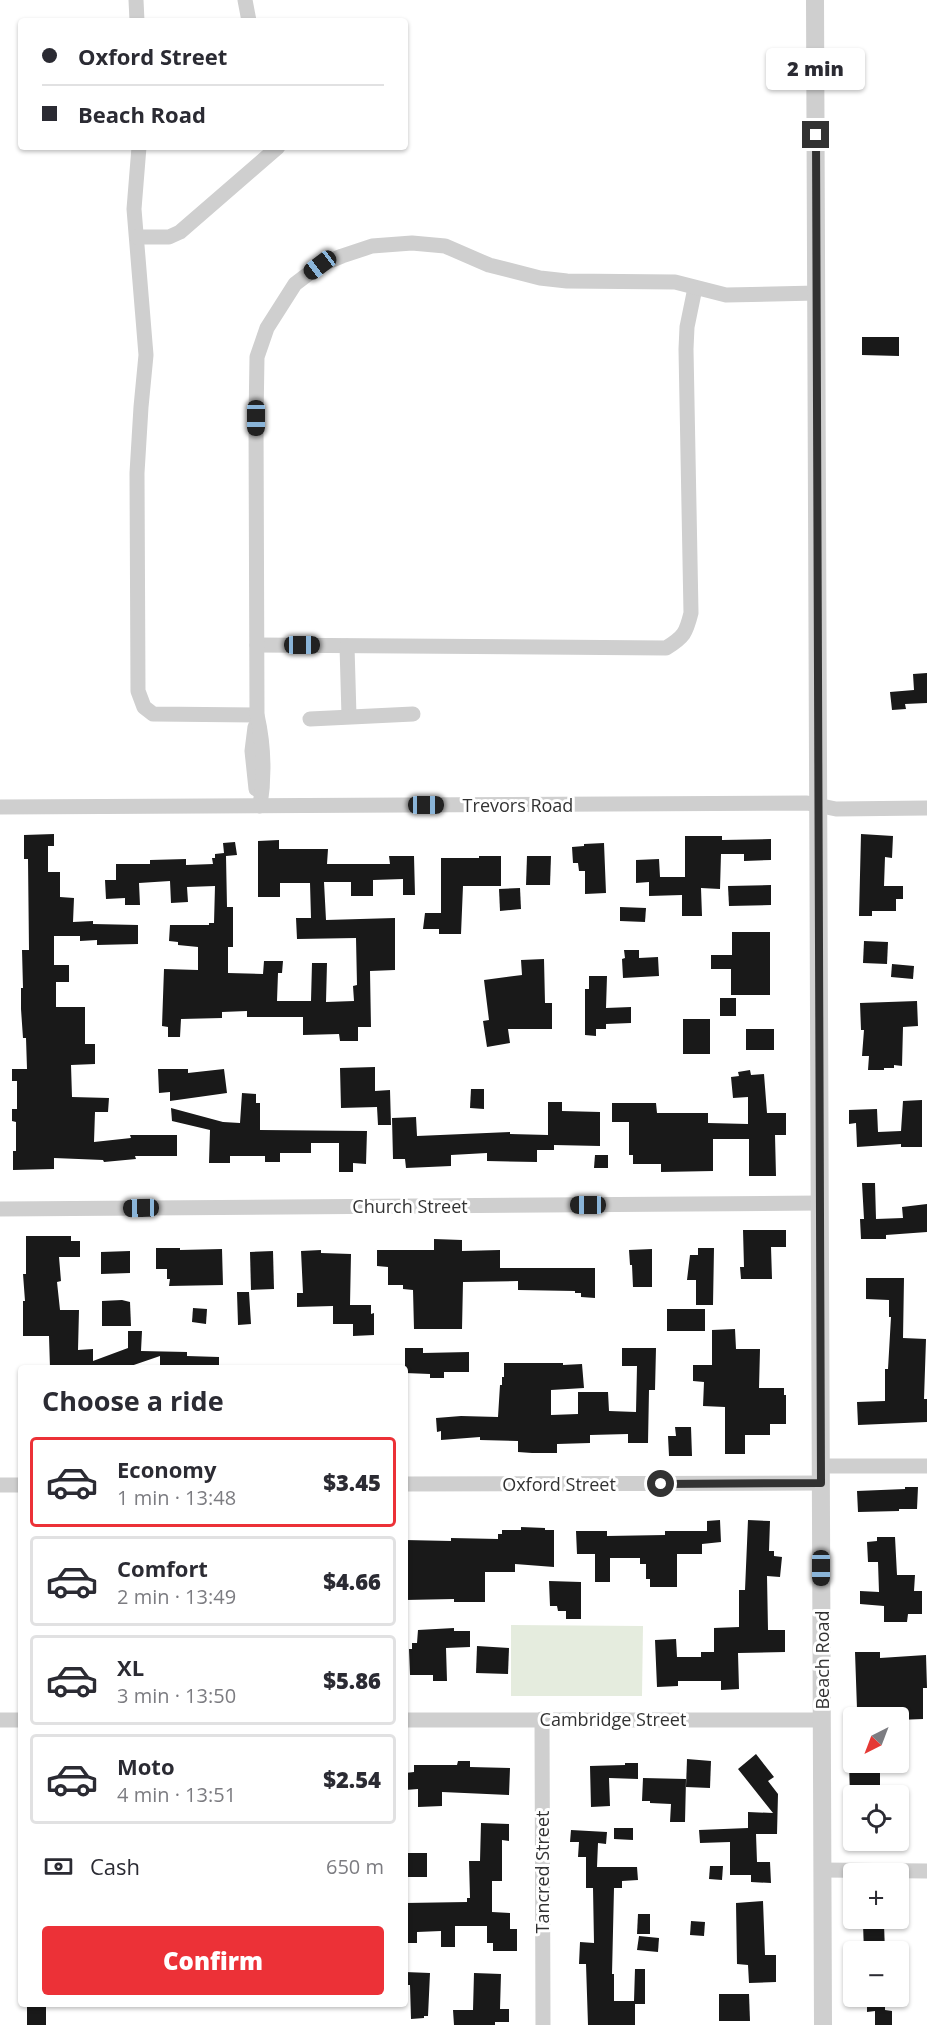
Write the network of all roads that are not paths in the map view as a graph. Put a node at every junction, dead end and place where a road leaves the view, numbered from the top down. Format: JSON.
{"nodes":[{"id":1,"x":136,"y":0,"type":"edge"},
{"id":2,"x":245,"y":0,"type":"edge"},
{"id":3,"x":815,"y":0,"type":"edge"},
{"id":4,"x":137,"y":18,"type":"edge"},
{"id":5,"x":248,"y":18,"type":"edge"},
{"id":6,"x":139,"y":150,"type":"edge"},
{"id":7,"x":275,"y":150,"type":"edge"},
{"id":8,"x":137,"y":237,"type":"junction"},
{"id":9,"x":695,"y":288,"type":"junction"},
{"id":10,"x":816,"y":293,"type":"junction"},
{"id":11,"x":257,"y":645,"type":"junction"},
{"id":12,"x":347,"y":646,"type":"junction"},
{"id":13,"x":413,"y":714,"type":"dead end"},
{"id":14,"x":257,"y":715,"type":"junction"},
{"id":15,"x":349,"y":716,"type":"junction"},
{"id":16,"x":310,"y":719,"type":"dead end"},
{"id":17,"x":818,"y":805,"type":"junction"},
{"id":18,"x":260,"y":806,"type":"junction"},
{"id":19,"x":0,"y":807,"type":"edge"},
{"id":20,"x":927,"y":808,"type":"edge"},
{"id":21,"x":820,"y":1203,"type":"junction"},
{"id":22,"x":0,"y":1209,"type":"edge"},
{"id":23,"x":927,"y":1467,"type":"edge"},
{"id":24,"x":821,"y":1475,"type":"junction"},
{"id":25,"x":408,"y":1484,"type":"edge"},
{"id":26,"x":0,"y":1485,"type":"edge"},
{"id":27,"x":18,"y":1485,"type":"edge"},
{"id":28,"x":542,"y":1719,"type":"junction"},
{"id":29,"x":0,"y":1720,"type":"edge"},
{"id":30,"x":18,"y":1720,"type":"edge"},
{"id":31,"x":408,"y":1720,"type":"edge"},
{"id":32,"x":822,"y":1720,"type":"junction"},
{"id":33,"x":822,"y":1870,"type":"junction"},
{"id":34,"x":927,"y":1871,"type":"edge"},
{"id":35,"x":543,"y":2025,"type":"edge"},
{"id":36,"x":823,"y":2025,"type":"edge"}],
"edges":[{"from":1,"to":4,"type":"street"},
{"from":2,"to":5,"type":"street"},
{"from":3,"to":10,"type":"street","name":"Beach Road"},
{"from":6,"to":8,"type":"street"},
{"from":7,"to":8,"type":"street"},
{"from":8,"to":14,"type":"street"},
{"from":9,"to":10,"type":"street"},
{"from":9,"to":11,"type":"street"},
{"from":9,"to":12,"type":"street"},
{"from":10,"to":17,"type":"street","name":"Beach Road"},
{"from":11,"to":12,"type":"street"},
{"from":11,"to":14,"type":"street"},
{"from":12,"to":15,"type":"street"},
{"from":13,"to":15,"type":"street"},
{"from":14,"to":18,"type":"street"},
{"from":15,"to":16,"type":"street"},
{"from":17,"to":18,"type":"street","name":"Trevors Road"},
{"from":17,"to":20,"type":"street","name":"Trevors Road"},
{"from":17,"to":21,"type":"street","name":"Beach Road"},
{"from":18,"to":19,"type":"street","name":"Trevors Road"},
{"from":21,"to":22,"type":"street","name":"Church Street"},
{"from":21,"to":24,"type":"street","name":"Beach Road"},
{"from":23,"to":24,"type":"street","name":"Oxford Street"},
{"from":24,"to":25,"type":"street","name":"Oxford Street"},
{"from":24,"to":32,"type":"street","name":"Beach Road"},
{"from":26,"to":27,"type":"street"},
{"from":28,"to":31,"type":"street","name":"Cambridge Street"},
{"from":28,"to":32,"type":"street","name":"Cambridge Street"},
{"from":28,"to":35,"type":"street","name":"Tancred Street"},
{"from":29,"to":30,"type":"street"},
{"from":32,"to":33,"type":"street","name":"Beach Road"},
{"from":33,"to":34,"type":"street"},
{"from":33,"to":36,"type":"street","name":"Beach Road"}]}
